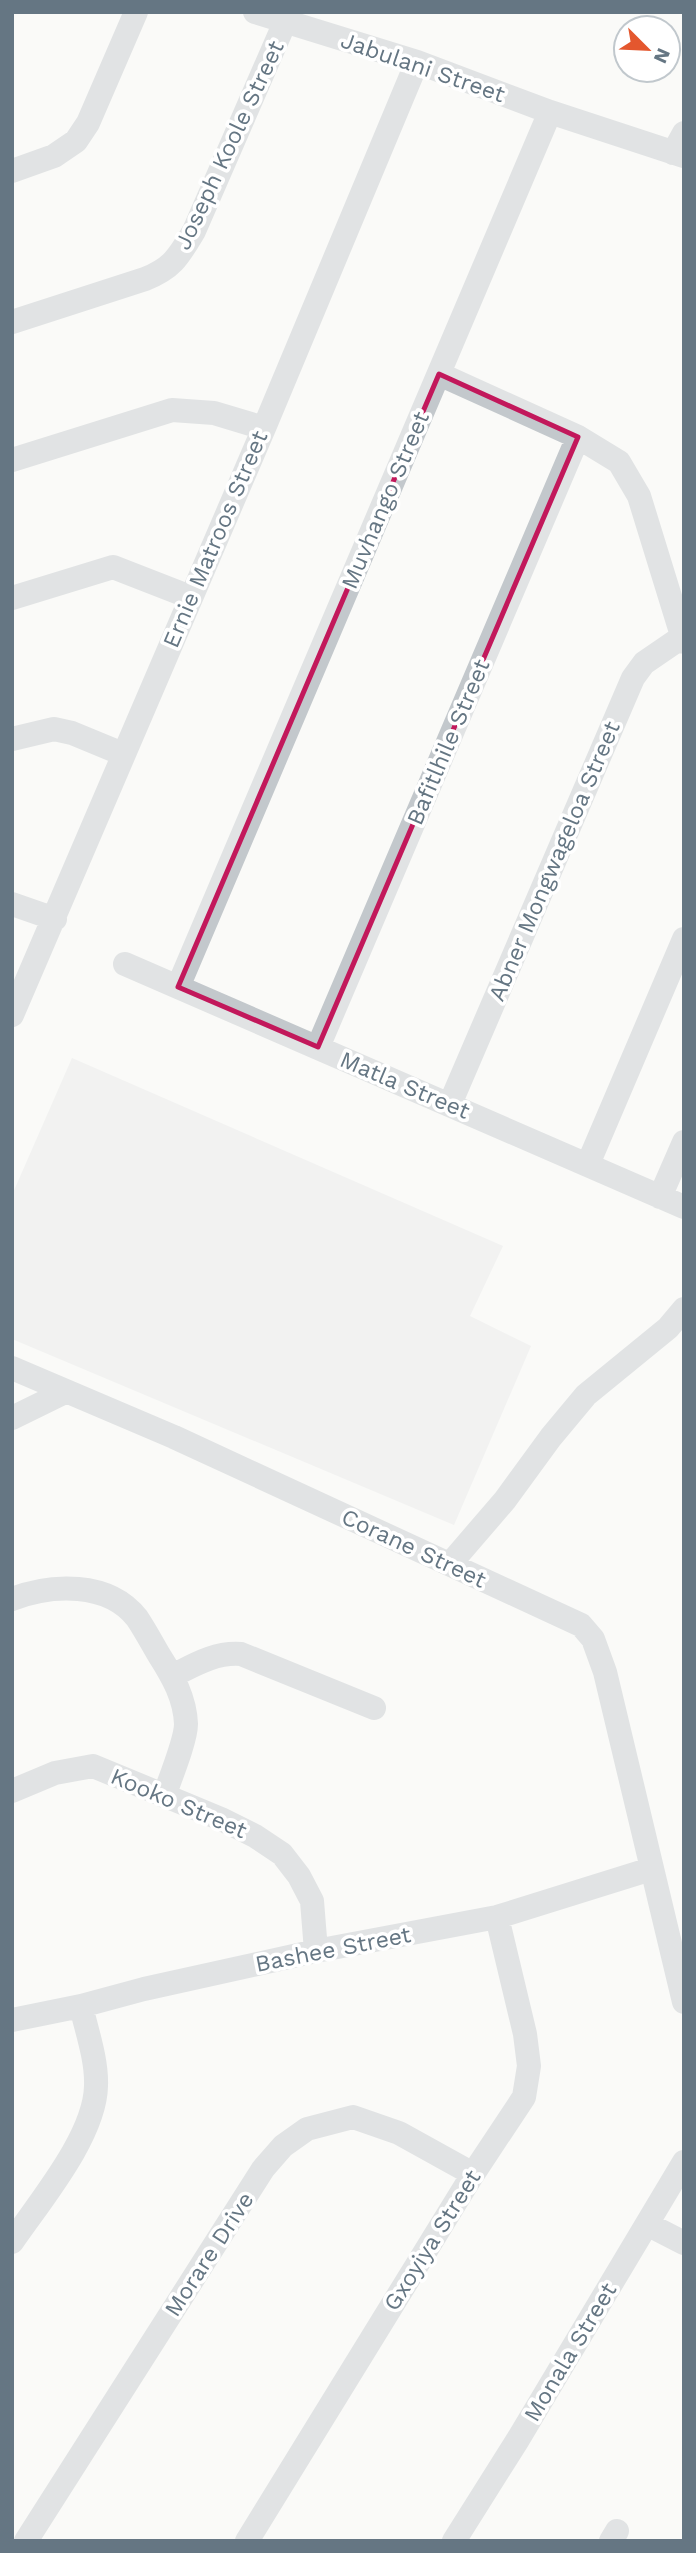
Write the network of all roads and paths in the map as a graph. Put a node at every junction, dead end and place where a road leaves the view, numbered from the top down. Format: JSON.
{"nodes":[{"id":1,"x":136,"y":12,"type":"edge"},
{"id":2,"x":255,"y":12,"type":"edge"},
{"id":3,"x":285,"y":22,"type":"junction"},
{"id":4,"x":416,"y":62,"type":"junction"},
{"id":5,"x":550,"y":112,"type":"junction"},
{"id":6,"x":680,"y":147,"type":"edge"},
{"id":7,"x":12,"y":171,"type":"edge"},
{"id":8,"x":12,"y":322,"type":"edge"},
{"id":9,"x":439,"y":374,"type":"junction"},
{"id":10,"x":264,"y":428,"type":"junction"},
{"id":11,"x":578,"y":437,"type":"junction"},
{"id":12,"x":12,"y":460,"type":"edge"},
{"id":13,"x":190,"y":597,"type":"junction"},
{"id":14,"x":12,"y":598,"type":"edge"},
{"id":15,"x":683,"y":639,"type":"edge"},
{"id":16,"x":12,"y":739,"type":"edge"},
{"id":17,"x":123,"y":754,"type":"junction"},
{"id":18,"x":12,"y":904,"type":"edge"},
{"id":19,"x":55,"y":919,"type":"junction"},
{"id":20,"x":684,"y":939,"type":"edge"},
{"id":21,"x":125,"y":964,"type":"dead end"},
{"id":22,"x":178,"y":987,"type":"junction"},
{"id":23,"x":12,"y":1015,"type":"edge"},
{"id":24,"x":318,"y":1047,"type":"junction"},
{"id":25,"x":450,"y":1104,"type":"junction"},
{"id":26,"x":684,"y":1142,"type":"edge"},
{"id":27,"x":588,"y":1164,"type":"junction"},
{"id":28,"x":660,"y":1197,"type":"junction"},
{"id":29,"x":684,"y":1207,"type":"edge"},
{"id":30,"x":684,"y":1309,"type":"edge"},
{"id":31,"x":12,"y":1368,"type":"edge"},
{"id":32,"x":65,"y":1392,"type":"junction"},
{"id":33,"x":12,"y":1418,"type":"edge"},
{"id":34,"x":450,"y":1564,"type":"junction"},
{"id":35,"x":12,"y":1599,"type":"edge"},
{"id":36,"x":172,"y":1676,"type":"junction"},
{"id":37,"x":374,"y":1707,"type":"dead end"},
{"id":38,"x":12,"y":1791,"type":"edge"},
{"id":39,"x":164,"y":1796,"type":"junction"},
{"id":40,"x":651,"y":1869,"type":"junction"},
{"id":41,"x":498,"y":1917,"type":"junction"},
{"id":42,"x":316,"y":1951,"type":"junction"},
{"id":43,"x":684,"y":2002,"type":"edge"},
{"id":44,"x":81,"y":2006,"type":"junction"},
{"id":45,"x":12,"y":2020,"type":"edge"},
{"id":46,"x":684,"y":2162,"type":"edge"},
{"id":47,"x":472,"y":2174,"type":"junction"},
{"id":48,"x":647,"y":2224,"type":"junction"},
{"id":49,"x":12,"y":2242,"type":"edge"},
{"id":50,"x":684,"y":2243,"type":"edge"},
{"id":51,"x":26,"y":2541,"type":"edge"},
{"id":52,"x":247,"y":2541,"type":"edge"},
{"id":53,"x":454,"y":2541,"type":"edge"}],
"edges":[{"from":1,"to":7,"type":"street"},
{"from":2,"to":3,"type":"street","name":"Jabulani Street"},
{"from":3,"to":4,"type":"street","name":"Jabulani Street"},
{"from":3,"to":8,"type":"street","name":"Joseph Koole Street"},
{"from":4,"to":5,"type":"street","name":"Jabulani Street"},
{"from":4,"to":10,"type":"street","name":"Ernie Matroos Street"},
{"from":5,"to":6,"type":"street","name":"Jabulani Street"},
{"from":5,"to":9,"type":"street"},
{"from":9,"to":11,"type":"street"},
{"from":9,"to":22,"type":"street","name":"Muvhango Street"},
{"from":10,"to":12,"type":"street"},
{"from":10,"to":13,"type":"street","name":"Ernie Matroos Street"},
{"from":11,"to":15,"type":"street"},
{"from":11,"to":24,"type":"street","name":"Bafitlhile Street"},
{"from":13,"to":14,"type":"street"},
{"from":13,"to":17,"type":"street","name":"Ernie Matroos Street"},
{"from":15,"to":25,"type":"street","name":"Abner Mongwageloa Street"},
{"from":16,"to":17,"type":"street"},
{"from":17,"to":19,"type":"street","name":"Ernie Matroos Street"},
{"from":18,"to":19,"type":"street"},
{"from":19,"to":23,"type":"street","name":"Ernie Matroos Street"},
{"from":20,"to":27,"type":"street"},
{"from":21,"to":22,"type":"street","name":"Matla Street"},
{"from":22,"to":24,"type":"street","name":"Matla Street"},
{"from":24,"to":25,"type":"street","name":"Matla Street"},
{"from":25,"to":27,"type":"street","name":"Matla Street"},
{"from":26,"to":28,"type":"street"},
{"from":27,"to":28,"type":"street","name":"Matla Street"},
{"from":28,"to":29,"type":"street","name":"Matla Street"},
{"from":30,"to":34,"type":"street"},
{"from":31,"to":32,"type":"street","name":"Corane Street"},
{"from":32,"to":33,"type":"street"},
{"from":32,"to":34,"type":"street","name":"Corane Street"},
{"from":34,"to":40,"type":"street","name":"Corane Street"},
{"from":35,"to":36,"type":"street"},
{"from":36,"to":37,"type":"street"},
{"from":36,"to":39,"type":"street"},
{"from":38,"to":39,"type":"street","name":"Kooko Street"},
{"from":39,"to":42,"type":"street","name":"Kooko Street"},
{"from":40,"to":41,"type":"street","name":"Bashee Street"},
{"from":40,"to":43,"type":"street"},
{"from":41,"to":42,"type":"street","name":"Bashee Street"},
{"from":41,"to":47,"type":"street","name":"Gxoyiya Street"},
{"from":42,"to":44,"type":"street","name":"Bashee Street"},
{"from":44,"to":45,"type":"street","name":"Bashee Street"},
{"from":44,"to":49,"type":"street"},
{"from":46,"to":48,"type":"street","name":"Monala Street"},
{"from":47,"to":51,"type":"street","name":"Morare Drive"},
{"from":47,"to":52,"type":"street","name":"Gxoyiya Street"},
{"from":48,"to":50,"type":"street"},
{"from":48,"to":53,"type":"street","name":"Monala Street"}]}
